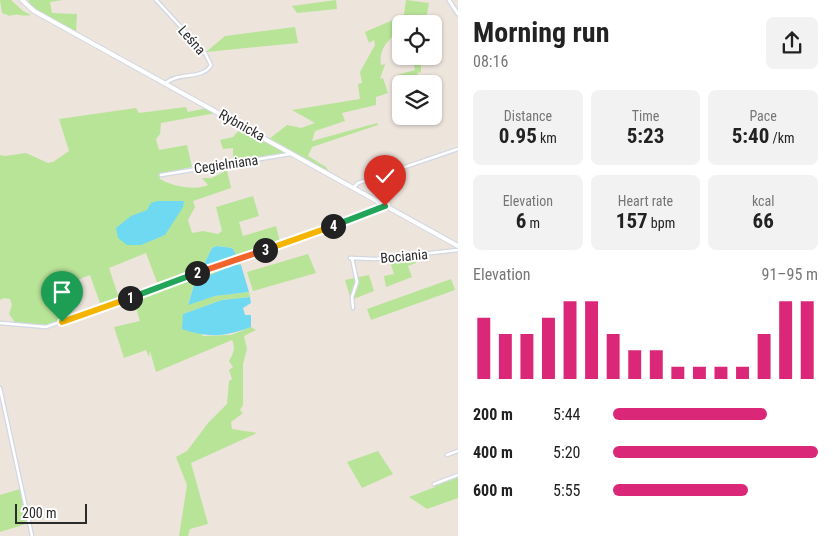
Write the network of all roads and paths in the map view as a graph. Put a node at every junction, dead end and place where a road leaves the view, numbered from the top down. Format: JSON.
{"nodes":[{"id":1,"x":156,"y":0,"type":"edge"},
{"id":2,"x":448,"y":0,"type":"edge"},
{"id":3,"x":25,"y":1,"type":"edge"},
{"id":4,"x":458,"y":14,"type":"edge"},
{"id":5,"x":166,"y":83,"type":"junction"},
{"id":6,"x":458,"y":149,"type":"edge"},
{"id":7,"x":292,"y":153,"type":"junction"},
{"id":8,"x":161,"y":175,"type":"dead end"},
{"id":9,"x":353,"y":188,"type":"junction"},
{"id":10,"x":385,"y":206,"type":"junction"},
{"id":11,"x":458,"y":248,"type":"edge"},
{"id":12,"x":353,"y":308,"type":"dead end"},
{"id":13,"x":0,"y":324,"type":"edge"},
{"id":14,"x":0,"y":388,"type":"edge"},
{"id":15,"x":458,"y":451,"type":"edge"},
{"id":16,"x":447,"y":455,"type":"dead end"},
{"id":17,"x":458,"y":476,"type":"edge"},
{"id":18,"x":434,"y":484,"type":"dead end"},
{"id":19,"x":32,"y":536,"type":"edge"}],
"edges":[{"from":1,"to":5,"type":"street","name":"Leśna"},
{"from":2,"to":4,"type":"street"},
{"from":3,"to":5,"type":"main road","name":"Rybnicka"},
{"from":5,"to":7,"type":"main road","name":"Rybnicka"},
{"from":6,"to":9,"type":"street"},
{"from":7,"to":8,"type":"street","name":"Cegielniana"},
{"from":7,"to":9,"type":"main road","name":"Rybnicka"},
{"from":9,"to":10,"type":"main road","name":"Rybnicka"},
{"from":10,"to":11,"type":"main road","name":"Rybnicka"},
{"from":10,"to":13,"type":"street"},
{"from":11,"to":12,"type":"street","name":"Bociania"},
{"from":14,"to":19,"type":"street"},
{"from":15,"to":16,"type":"street"},
{"from":17,"to":18,"type":"street"}]}
